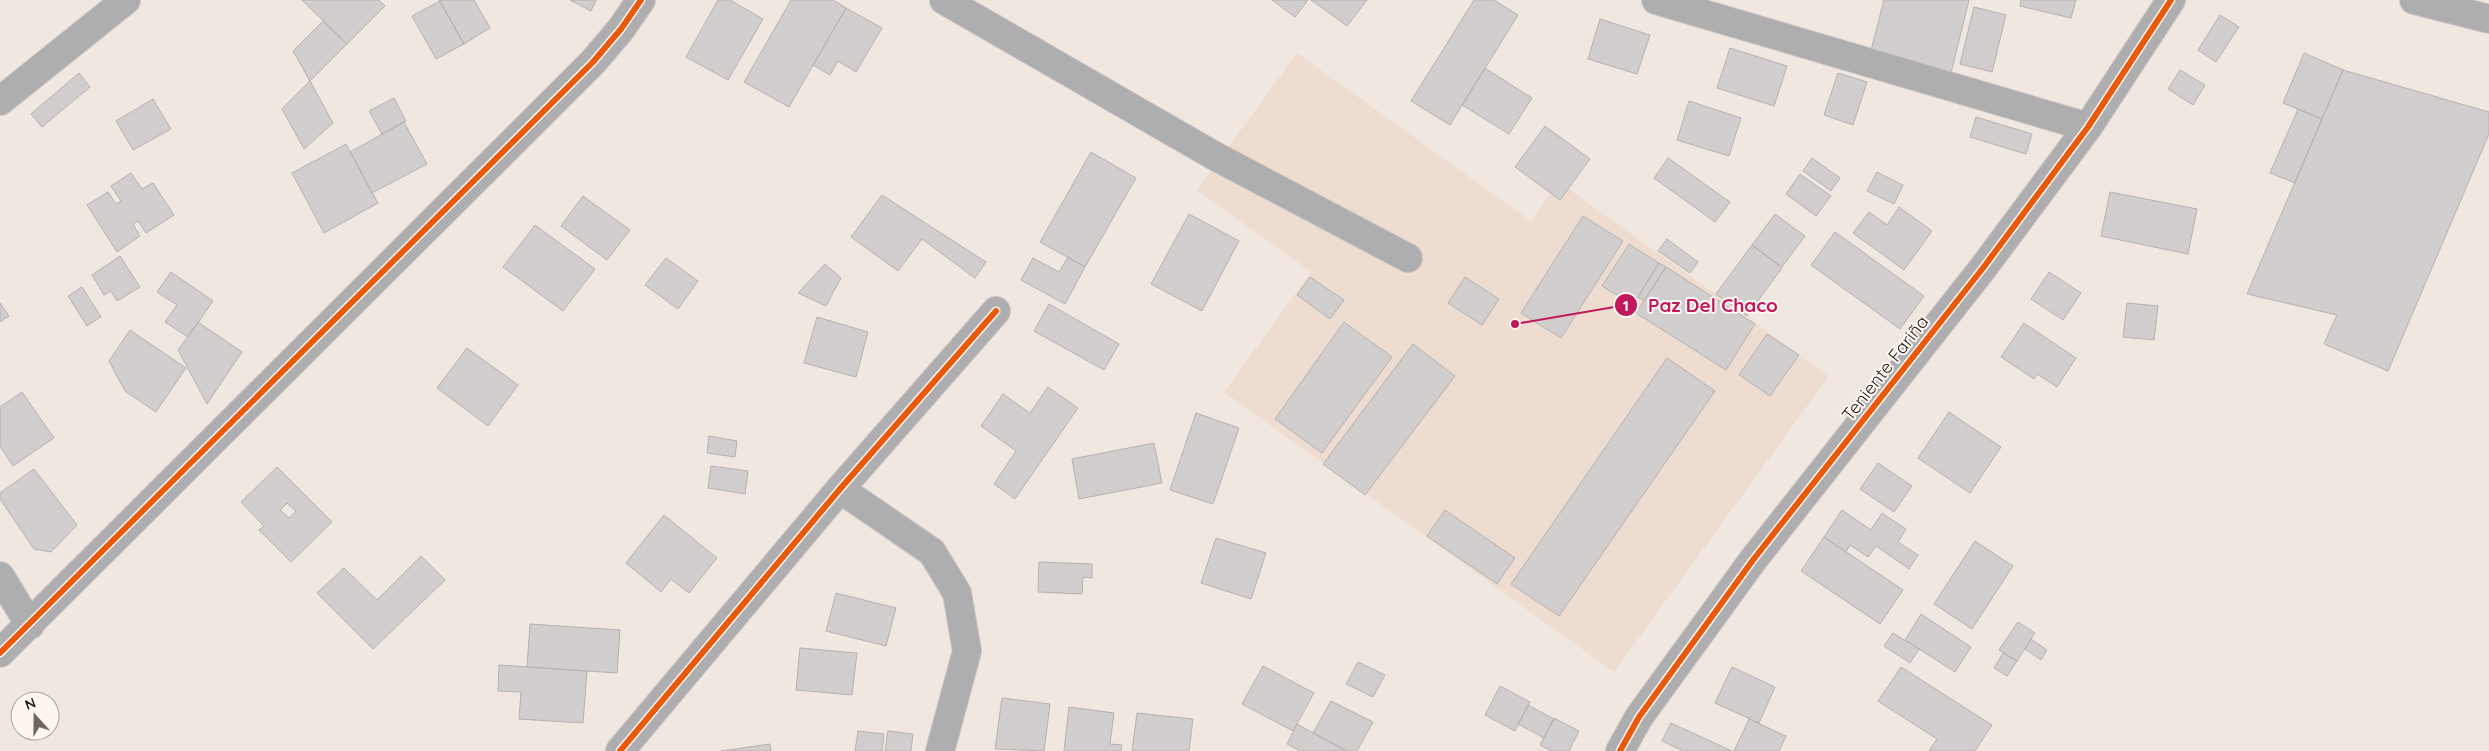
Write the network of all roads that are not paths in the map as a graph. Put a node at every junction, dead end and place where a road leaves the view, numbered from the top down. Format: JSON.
{"nodes":[{"id":1,"x":126,"y":0,"type":"edge"},
{"id":2,"x":641,"y":0,"type":"edge"},
{"id":3,"x":944,"y":0,"type":"edge"},
{"id":4,"x":1656,"y":0,"type":"edge"},
{"id":5,"x":2171,"y":0,"type":"edge"},
{"id":6,"x":2414,"y":0,"type":"edge"},
{"id":7,"x":2489,"y":19,"type":"edge"},
{"id":8,"x":0,"y":101,"type":"edge"},
{"id":9,"x":2088,"y":127,"type":"junction"},
{"id":10,"x":1408,"y":258,"type":"dead end"},
{"id":11,"x":996,"y":310,"type":"dead end"},
{"id":12,"x":840,"y":489,"type":"junction"},
{"id":13,"x":0,"y":576,"type":"edge"},
{"id":14,"x":30,"y":625,"type":"junction"},
{"id":15,"x":0,"y":653,"type":"edge"},
{"id":16,"x":620,"y":751,"type":"edge"},
{"id":17,"x":940,"y":751,"type":"edge"},
{"id":18,"x":1620,"y":751,"type":"edge"}],
"edges":[{"from":1,"to":8,"type":"street"},
{"from":2,"to":14,"type":"street"},
{"from":3,"to":10,"type":"street"},
{"from":4,"to":9,"type":"street"},
{"from":5,"to":9,"type":"street","name":"Teniente Fariña"},
{"from":6,"to":7,"type":"street"},
{"from":9,"to":18,"type":"street","name":"Teniente Fariña"},
{"from":11,"to":12,"type":"street"},
{"from":12,"to":16,"type":"street"},
{"from":12,"to":17,"type":"street"},
{"from":13,"to":14,"type":"street"},
{"from":14,"to":15,"type":"street"}]}
